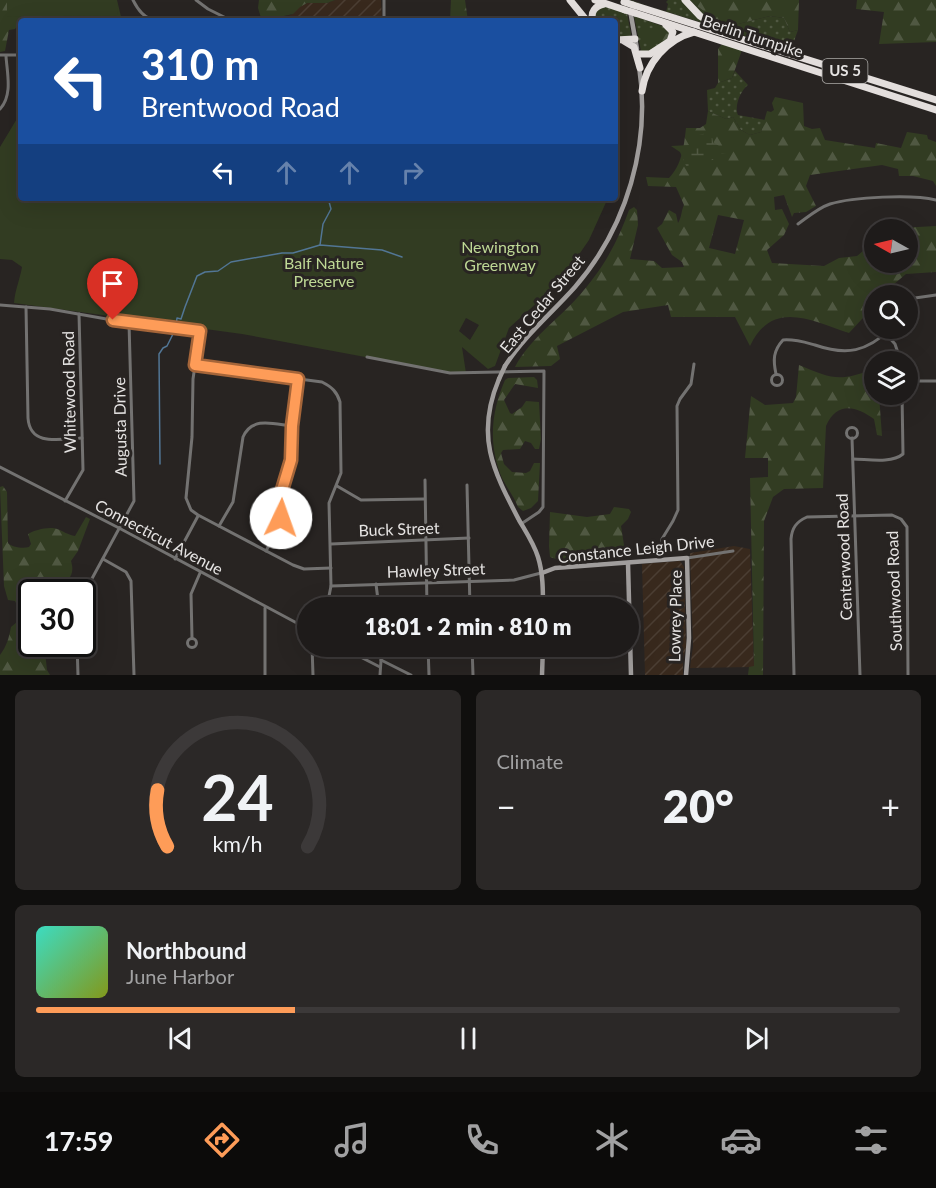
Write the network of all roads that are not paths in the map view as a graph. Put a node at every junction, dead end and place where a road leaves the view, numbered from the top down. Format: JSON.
{"nodes":[{"id":1,"x":133,"y":0,"type":"edge"},
{"id":2,"x":196,"y":0,"type":"edge"},
{"id":3,"x":384,"y":0,"type":"edge"},
{"id":4,"x":570,"y":0,"type":"edge"},
{"id":5,"x":595,"y":0,"type":"edge"},
{"id":6,"x":685,"y":0,"type":"edge"},
{"id":7,"x":609,"y":5,"type":"junction"},
{"id":8,"x":627,"y":5,"type":"edge"},
{"id":9,"x":147,"y":18,"type":"edge"},
{"id":10,"x":226,"y":18,"type":"edge"},
{"id":11,"x":384,"y":18,"type":"edge"},
{"id":12,"x":585,"y":18,"type":"edge"},
{"id":13,"x":592,"y":18,"type":"edge"},
{"id":14,"x":659,"y":21,"type":"junction"},
{"id":15,"x":694,"y":32,"type":"junction"},
{"id":16,"x":618,"y":40,"type":"edge"},
{"id":17,"x":743,"y":40,"type":"junction"},
{"id":18,"x":624,"y":41,"type":"junction"},
{"id":19,"x":636,"y":43,"type":"junction"},
{"id":20,"x":668,"y":44,"type":"junction"},
{"id":21,"x":638,"y":54,"type":"junction"},
{"id":22,"x":0,"y":55,"type":"edge"},
{"id":23,"x":18,"y":55,"type":"edge"},
{"id":24,"x":6,"y":56,"type":"junction"},
{"id":25,"x":640,"y":68,"type":"junction"},
{"id":26,"x":642,"y":91,"type":"junction"},
{"id":27,"x":936,"y":100,"type":"edge"},
{"id":28,"x":1,"y":109,"type":"edge"},
{"id":29,"x":936,"y":110,"type":"edge"},
{"id":30,"x":936,"y":200,"type":"edge"},
{"id":31,"x":798,"y":224,"type":"dead end"},
{"id":32,"x":936,"y":295,"type":"edge"},
{"id":33,"x":918,"y":298,"type":"edge"},
{"id":34,"x":0,"y":305,"type":"edge"},
{"id":35,"x":26,"y":307,"type":"junction"},
{"id":36,"x":79,"y":314,"type":"junction"},
{"id":37,"x":129,"y":323,"type":"junction"},
{"id":38,"x":878,"y":339,"type":"edge"},
{"id":39,"x":367,"y":357,"type":"dead end"},
{"id":40,"x":694,"y":364,"type":"dead end"},
{"id":41,"x":195,"y":365,"type":"junction"},
{"id":42,"x":776,"y":374,"type":"dead end"},
{"id":43,"x":298,"y":379,"type":"junction"},
{"id":44,"x":918,"y":381,"type":"edge"},
{"id":45,"x":936,"y":381,"type":"edge"},
{"id":46,"x":902,"y":405,"type":"edge"},
{"id":47,"x":292,"y":426,"type":"junction"},
{"id":48,"x":82,"y":438,"type":"junction"},
{"id":49,"x":852,"y":438,"type":"dead end"},
{"id":50,"x":853,"y":459,"type":"junction"},
{"id":51,"x":0,"y":467,"type":"edge"},
{"id":52,"x":425,"y":480,"type":"dead end"},
{"id":53,"x":336,"y":485,"type":"junction"},
{"id":54,"x":467,"y":486,"type":"dead end"},
{"id":55,"x":424,"y":499,"type":"junction"},
{"id":56,"x":65,"y":501,"type":"junction"},
{"id":57,"x":198,"y":515,"type":"junction"},
{"id":58,"x":854,"y":515,"type":"junction"},
{"id":59,"x":521,"y":524,"type":"junction"},
{"id":60,"x":219,"y":526,"type":"junction"},
{"id":61,"x":119,"y":528,"type":"junction"},
{"id":62,"x":469,"y":538,"type":"junction"},
{"id":63,"x":425,"y":540,"type":"junction"},
{"id":64,"x":331,"y":544,"type":"junction"},
{"id":65,"x":266,"y":551,"type":"junction"},
{"id":66,"x":733,"y":551,"type":"dead end"},
{"id":67,"x":687,"y":558,"type":"junction"},
{"id":68,"x":102,"y":559,"type":"junction"},
{"id":69,"x":175,"y":559,"type":"junction"},
{"id":70,"x":662,"y":560,"type":"junction"},
{"id":71,"x":628,"y":563,"type":"junction"},
{"id":72,"x":331,"y":568,"type":"junction"},
{"id":73,"x":200,"y":573,"type":"junction"},
{"id":74,"x":542,"y":573,"type":"junction"},
{"id":75,"x":91,"y":579,"type":"edge"},
{"id":76,"x":470,"y":581,"type":"junction"},
{"id":77,"x":427,"y":583,"type":"junction"},
{"id":78,"x":376,"y":584,"type":"junction"},
{"id":79,"x":331,"y":586,"type":"junction"},
{"id":80,"x":328,"y":597,"type":"edge"},
{"id":81,"x":378,"y":597,"type":"edge"},
{"id":82,"x":427,"y":597,"type":"edge"},
{"id":83,"x":470,"y":597,"type":"edge"},
{"id":84,"x":543,"y":597,"type":"edge"},
{"id":85,"x":265,"y":607,"type":"junction"},
{"id":86,"x":297,"y":623,"type":"edge"},
{"id":87,"x":192,"y":638,"type":"dead end"},
{"id":88,"x":77,"y":657,"type":"edge"},
{"id":89,"x":312,"y":657,"type":"edge"},
{"id":90,"x":360,"y":657,"type":"edge"},
{"id":91,"x":381,"y":657,"type":"edge"},
{"id":92,"x":428,"y":657,"type":"edge"},
{"id":93,"x":472,"y":657,"type":"edge"},
{"id":94,"x":543,"y":657,"type":"edge"},
{"id":95,"x":381,"y":660,"type":"junction"},
{"id":96,"x":380,"y":667,"type":"junction"},
{"id":97,"x":78,"y":675,"type":"edge"},
{"id":98,"x":134,"y":675,"type":"edge"},
{"id":99,"x":265,"y":675,"type":"edge"},
{"id":100,"x":313,"y":675,"type":"edge"},
{"id":101,"x":380,"y":675,"type":"edge"},
{"id":102,"x":411,"y":675,"type":"edge"},
{"id":103,"x":429,"y":675,"type":"edge"},
{"id":104,"x":473,"y":675,"type":"edge"},
{"id":105,"x":542,"y":675,"type":"edge"},
{"id":106,"x":631,"y":675,"type":"edge"},
{"id":107,"x":686,"y":675,"type":"edge"},
{"id":108,"x":794,"y":675,"type":"edge"},
{"id":109,"x":860,"y":675,"type":"edge"},
{"id":110,"x":908,"y":675,"type":"edge"}],
"edges":[{"from":1,"to":9,"type":"street"},
{"from":2,"to":10,"type":"street"},
{"from":3,"to":11,"type":"street"},
{"from":4,"to":12,"type":"highway"},
{"from":5,"to":7,"type":"highway","name":"Berlin Turnpike","number":"US 5"},
{"from":6,"to":17,"type":"highway"},
{"from":7,"to":8,"type":"highway","name":"Berlin Turnpike","number":"US 5"},
{"from":7,"to":13,"type":"highway"},
{"from":8,"to":14,"type":"highway","name":"Berlin Turnpike","number":"US 5"},
{"from":8,"to":17,"type":"highway","name":"Berlin Turnpike","number":"US 5"},
{"from":8,"to":19,"type":"main road","name":"East Cedar Street"},
{"from":14,"to":15,"type":"highway","name":"Berlin Turnpike","number":"US 5"},
{"from":14,"to":20,"type":"highway"},
{"from":15,"to":20,"type":"highway"},
{"from":15,"to":29,"type":"highway","name":"Berlin Turnpike","number":"US 5"},
{"from":16,"to":18,"type":"highway"},
{"from":17,"to":27,"type":"highway","name":"Berlin Turnpike","number":"US 5"},
{"from":18,"to":19,"type":"highway"},
{"from":18,"to":25,"type":"highway"},
{"from":19,"to":21,"type":"main road","name":"East Cedar Street"},
{"from":20,"to":21,"type":"highway"},
{"from":20,"to":26,"type":"highway"},
{"from":21,"to":25,"type":"main road","name":"East Cedar Street"},
{"from":22,"to":24,"type":"street"},
{"from":23,"to":24,"type":"street"},
{"from":24,"to":28,"type":"street"},
{"from":25,"to":26,"type":"main road","name":"East Cedar Street"},
{"from":26,"to":59,"type":"main road","name":"East Cedar Street","bridge":true},
{"from":30,"to":31,"type":"street"},
{"from":32,"to":33,"type":"street"},
{"from":34,"to":35,"type":"street"},
{"from":35,"to":36,"type":"street"},
{"from":35,"to":48,"type":"street"},
{"from":36,"to":37,"type":"street"},
{"from":36,"to":48,"type":"street","name":"Whitewood Road"},
{"from":37,"to":41,"type":"street"},
{"from":37,"to":61,"type":"street","name":"Augusta Drive"},
{"from":38,"to":42,"type":"street"},
{"from":39,"to":59,"type":"street"},
{"from":40,"to":70,"type":"street"},
{"from":41,"to":43,"type":"street"},
{"from":41,"to":57,"type":"street"},
{"from":43,"to":47,"type":"street"},
{"from":43,"to":53,"type":"street"},
{"from":44,"to":45,"type":"street"},
{"from":46,"to":50,"type":"street"},
{"from":47,"to":60,"type":"street"},
{"from":47,"to":65,"type":"street"},
{"from":48,"to":56,"type":"street","name":"Whitewood Road"},
{"from":49,"to":50,"type":"street","name":"Centerwood Road"},
{"from":50,"to":58,"type":"street","name":"Centerwood Road"},
{"from":51,"to":56,"type":"street","name":"Connecticut Avenue"},
{"from":52,"to":55,"type":"street"},
{"from":53,"to":55,"type":"street"},
{"from":53,"to":64,"type":"street"},
{"from":54,"to":62,"type":"street"},
{"from":55,"to":63,"type":"street"},
{"from":56,"to":61,"type":"street","name":"Connecticut Avenue"},
{"from":57,"to":60,"type":"street"},
{"from":57,"to":69,"type":"street"},
{"from":58,"to":108,"type":"street"},
{"from":58,"to":109,"type":"street","name":"Centerwood Road"},
{"from":58,"to":110,"type":"street","name":"Southwood Road"},
{"from":59,"to":74,"type":"main road","name":"East Cedar Street"},
{"from":60,"to":65,"type":"street"},
{"from":61,"to":68,"type":"street","name":"Augusta Drive"},
{"from":61,"to":69,"type":"street","name":"Connecticut Avenue"},
{"from":62,"to":63,"type":"street","name":"Buck Street"},
{"from":62,"to":76,"type":"street"},
{"from":63,"to":64,"type":"street","name":"Buck Street"},
{"from":63,"to":77,"type":"street"},
{"from":64,"to":72,"type":"street"},
{"from":65,"to":72,"type":"street"},
{"from":66,"to":67,"type":"street","name":"Constance Leigh Drive"},
{"from":67,"to":70,"type":"main road","name":"Constance Leigh Drive"},
{"from":67,"to":107,"type":"main road","name":"Lowrey Place"},
{"from":68,"to":75,"type":"street","name":"Augusta Drive"},
{"from":68,"to":98,"type":"street"},
{"from":69,"to":73,"type":"street","name":"Connecticut Avenue"},
{"from":70,"to":71,"type":"main road","name":"Constance Leigh Drive"},
{"from":71,"to":74,"type":"main road","name":"Constance Leigh Drive"},
{"from":71,"to":106,"type":"main road"},
{"from":72,"to":79,"type":"street"},
{"from":73,"to":85,"type":"street","name":"Connecticut Avenue"},
{"from":73,"to":87,"type":"street"},
{"from":74,"to":76,"type":"street","name":"Hawley Street"},
{"from":74,"to":84,"type":"main road","name":"East Cedar Street"},
{"from":76,"to":77,"type":"street","name":"Hawley Street"},
{"from":76,"to":83,"type":"street"},
{"from":77,"to":78,"type":"street","name":"Hawley Street"},
{"from":77,"to":82,"type":"street"},
{"from":78,"to":79,"type":"street","name":"Hawley Street"},
{"from":78,"to":81,"type":"street"},
{"from":79,"to":80,"type":"street"},
{"from":85,"to":86,"type":"street","name":"Connecticut Avenue"},
{"from":85,"to":99,"type":"street"},
{"from":88,"to":97,"type":"street"},
{"from":89,"to":100,"type":"street"},
{"from":90,"to":96,"type":"street"},
{"from":91,"to":95,"type":"street"},
{"from":92,"to":103,"type":"street"},
{"from":93,"to":104,"type":"street"},
{"from":94,"to":105,"type":"main road"},
{"from":95,"to":96,"type":"street"},
{"from":95,"to":102,"type":"street"},
{"from":96,"to":101,"type":"street"}]}
